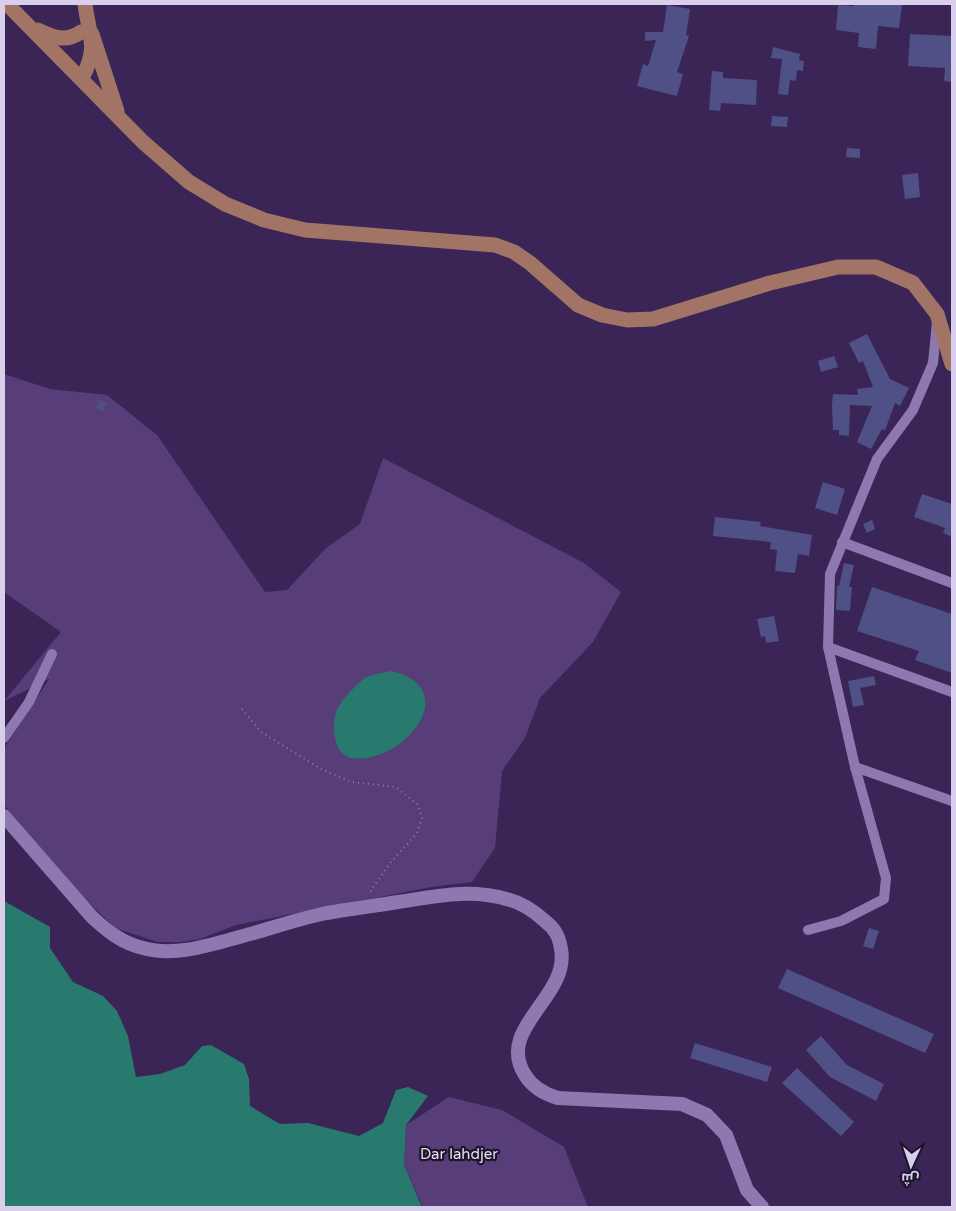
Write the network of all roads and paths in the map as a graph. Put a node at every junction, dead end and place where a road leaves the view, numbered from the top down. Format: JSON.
{"nodes":[{"id":1,"x":7,"y":4,"type":"edge"},
{"id":2,"x":85,"y":4,"type":"edge"},
{"id":3,"x":30,"y":25,"type":"junction"},
{"id":4,"x":86,"y":29,"type":"junction"},
{"id":5,"x":64,"y":61,"type":"junction"},
{"id":6,"x":82,"y":78,"type":"junction"},
{"id":7,"x":118,"y":115,"type":"junction"},
{"id":8,"x":937,"y":314,"type":"junction"},
{"id":9,"x":952,"y":364,"type":"edge"},
{"id":10,"x":842,"y":542,"type":"junction"},
{"id":11,"x":952,"y":583,"type":"edge"},
{"id":12,"x":828,"y":647,"type":"junction"},
{"id":13,"x":52,"y":654,"type":"dead end"},
{"id":14,"x":952,"y":692,"type":"edge"},
{"id":15,"x":242,"y":710,"type":"dead end"},
{"id":16,"x":4,"y":738,"type":"edge"},
{"id":17,"x":855,"y":767,"type":"junction"},
{"id":18,"x":952,"y":801,"type":"edge"},
{"id":19,"x":4,"y":816,"type":"edge"},
{"id":20,"x":371,"y":906,"type":"junction"},
{"id":21,"x":808,"y":930,"type":"dead end"},
{"id":22,"x":762,"y":1207,"type":"edge"}],
"edges":[{"from":1,"to":3,"type":"main road"},
{"from":2,"to":4,"type":"main road"},
{"from":3,"to":4,"type":"main road"},
{"from":3,"to":5,"type":"main road"},
{"from":4,"to":5,"type":"main road"},
{"from":4,"to":6,"type":"main road"},
{"from":4,"to":7,"type":"main road"},
{"from":5,"to":6,"type":"main road"},
{"from":6,"to":7,"type":"main road"},
{"from":7,"to":8,"type":"main road"},
{"from":8,"to":9,"type":"main road"},
{"from":8,"to":10,"type":"street"},
{"from":10,"to":11,"type":"street"},
{"from":10,"to":12,"type":"street"},
{"from":12,"to":14,"type":"street"},
{"from":12,"to":17,"type":"street"},
{"from":13,"to":16,"type":"street"},
{"from":15,"to":20,"type":"path"},
{"from":17,"to":18,"type":"street"},
{"from":17,"to":21,"type":"street"},
{"from":19,"to":20,"type":"street"},
{"from":20,"to":22,"type":"street"}]}
